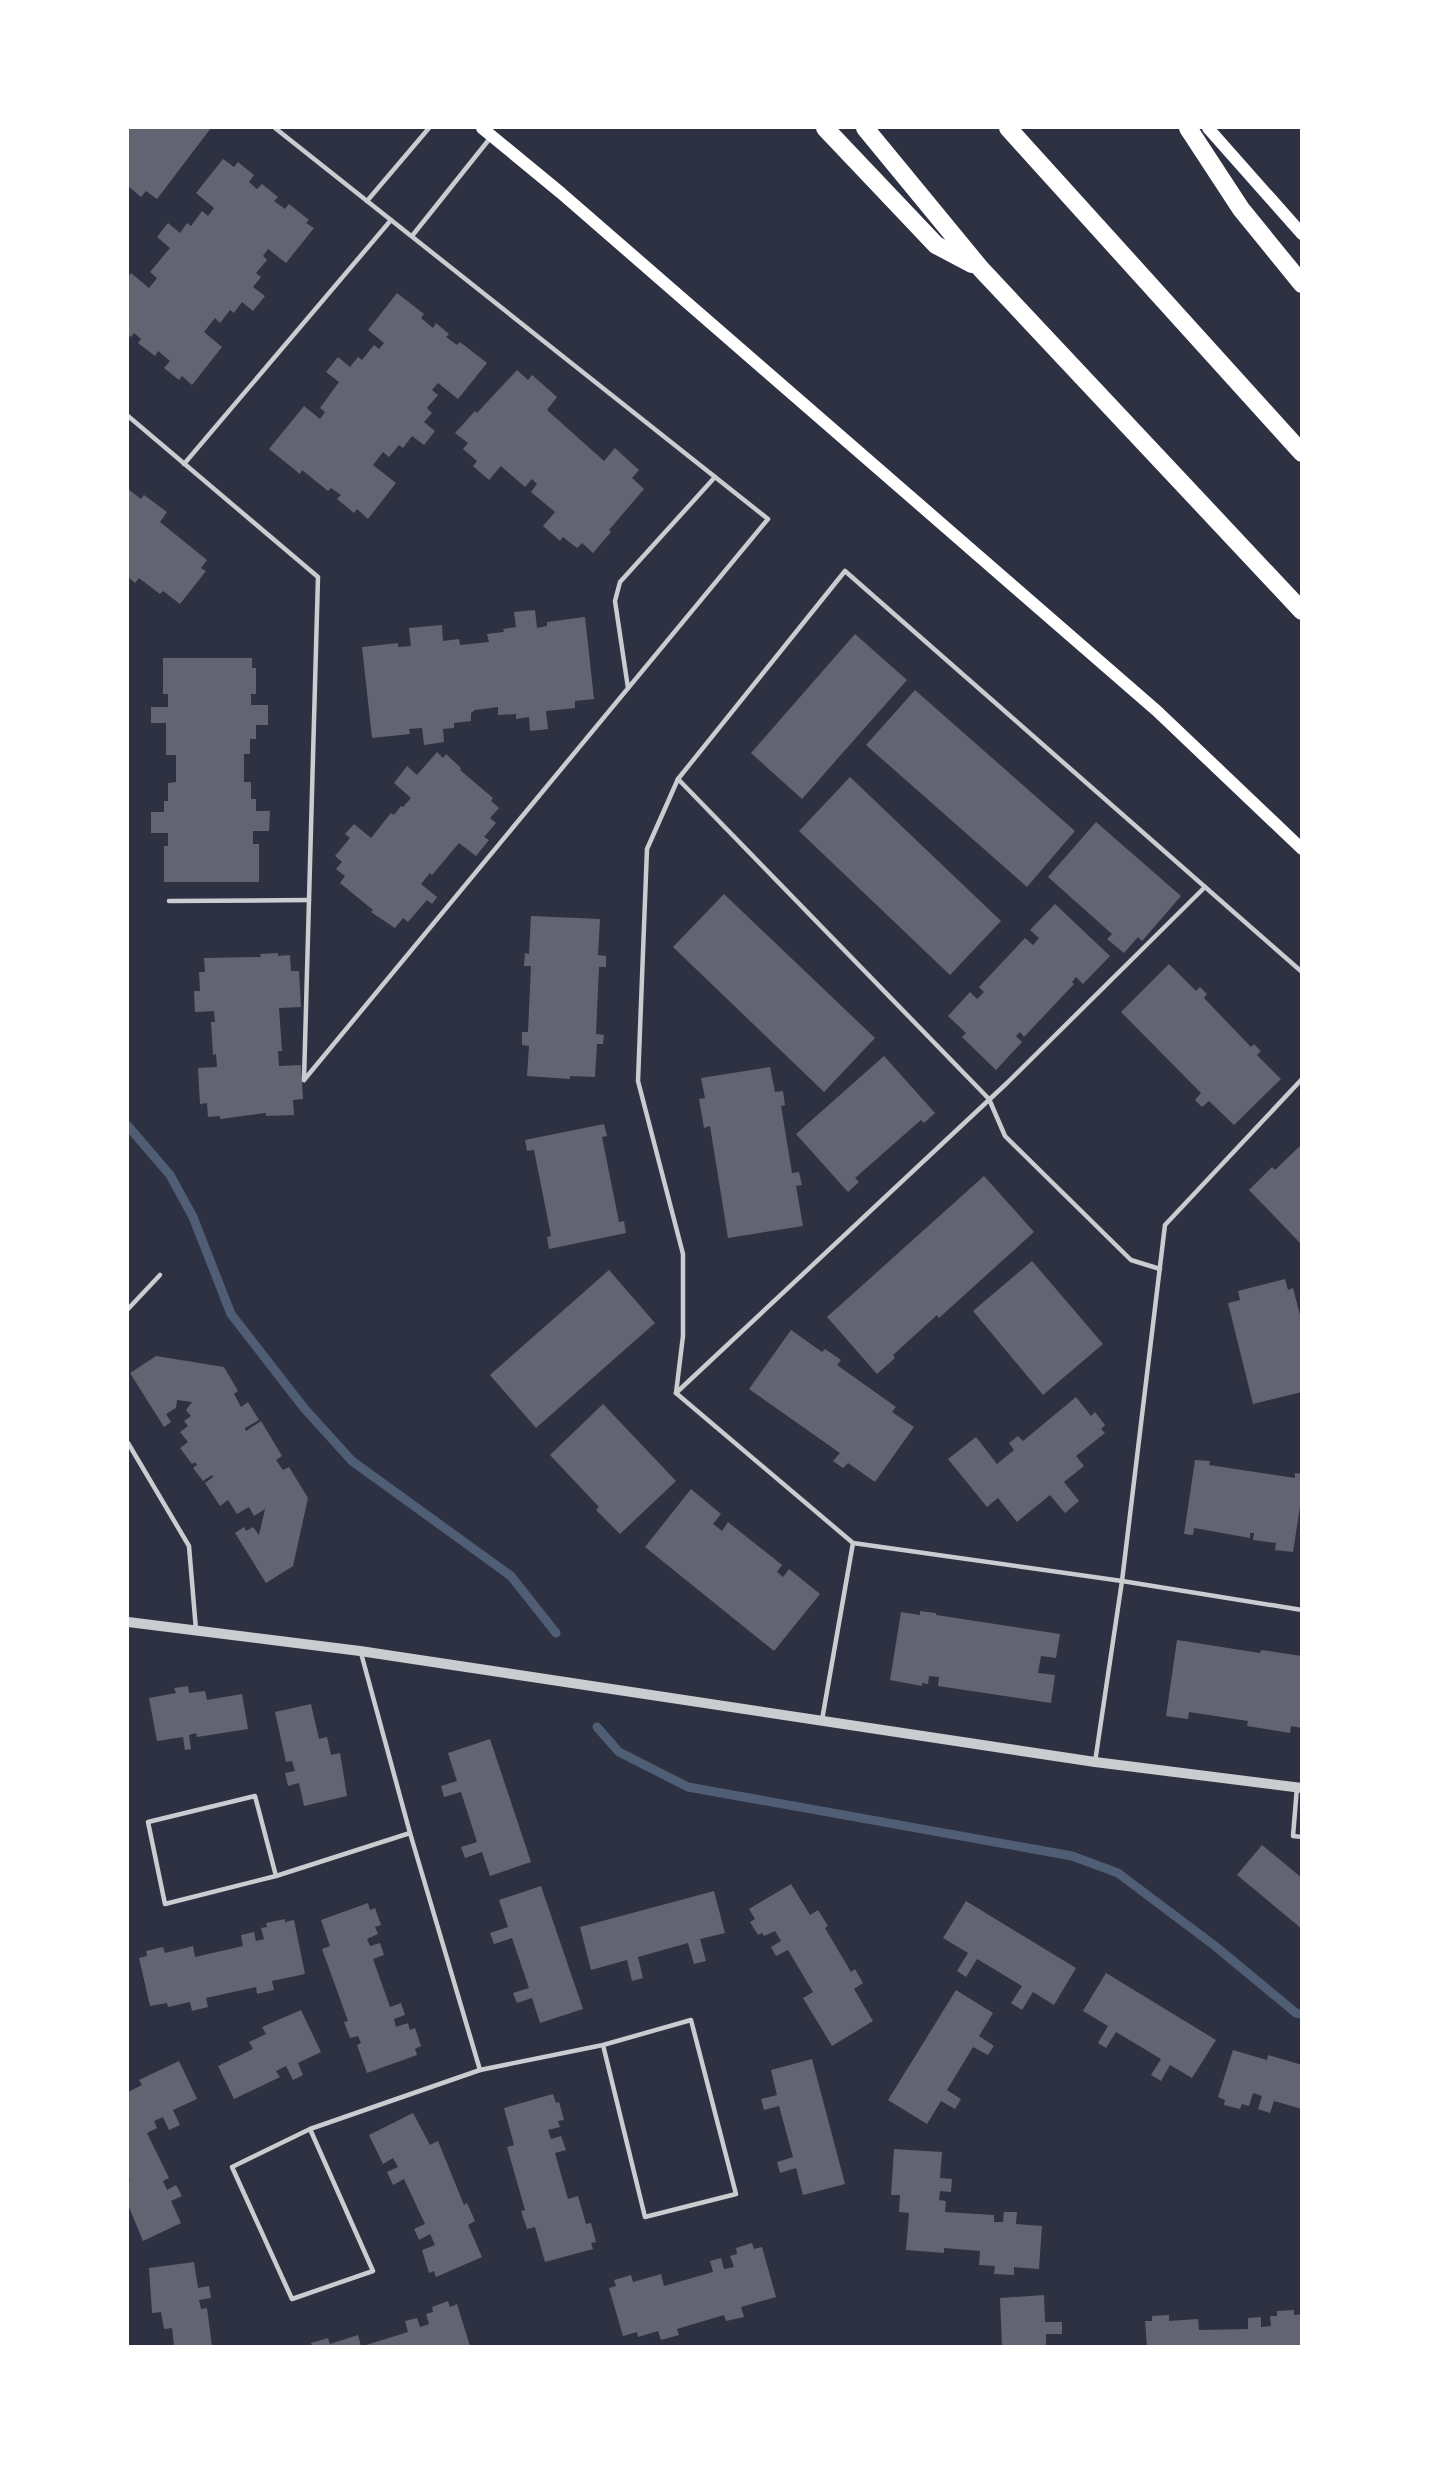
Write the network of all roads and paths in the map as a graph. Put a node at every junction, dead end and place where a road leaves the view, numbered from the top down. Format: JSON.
{"nodes":[{"id":1,"x":275,"y":128,"type":"edge"},
{"id":2,"x":429,"y":128,"type":"edge"},
{"id":3,"x":482,"y":128,"type":"edge"},
{"id":4,"x":825,"y":128,"type":"edge"},
{"id":5,"x":865,"y":128,"type":"edge"},
{"id":6,"x":1008,"y":128,"type":"edge"},
{"id":7,"x":1188,"y":128,"type":"edge"},
{"id":8,"x":1208,"y":128,"type":"edge"},
{"id":9,"x":492,"y":136,"type":"junction"},
{"id":10,"x":367,"y":201,"type":"junction"},
{"id":11,"x":391,"y":220,"type":"junction"},
{"id":12,"x":1302,"y":234,"type":"edge"},
{"id":13,"x":412,"y":236,"type":"junction"},
{"id":14,"x":981,"y":269,"type":"junction"},
{"id":15,"x":1302,"y":284,"type":"edge"},
{"id":16,"x":128,"y":416,"type":"edge"},
{"id":17,"x":1302,"y":453,"type":"edge"},
{"id":18,"x":184,"y":464,"type":"junction"},
{"id":19,"x":715,"y":477,"type":"junction"},
{"id":20,"x":1302,"y":611,"type":"edge"},
{"id":21,"x":628,"y":688,"type":"junction"},
{"id":22,"x":678,"y":779,"type":"junction"},
{"id":23,"x":1302,"y":849,"type":"edge"},
{"id":24,"x":1205,"y":887,"type":"junction"},
{"id":25,"x":309,"y":900,"type":"junction"},
{"id":26,"x":169,"y":901,"type":"dead end"},
{"id":27,"x":1302,"y":972,"type":"edge"},
{"id":28,"x":1302,"y":1079,"type":"edge"},
{"id":29,"x":989,"y":1100,"type":"junction"},
{"id":30,"x":1160,"y":1269,"type":"junction"},
{"id":31,"x":160,"y":1275,"type":"dead end"},
{"id":32,"x":128,"y":1309,"type":"edge"},
{"id":33,"x":676,"y":1393,"type":"junction"},
{"id":34,"x":128,"y":1443,"type":"edge"},
{"id":35,"x":853,"y":1543,"type":"junction"},
{"id":36,"x":1122,"y":1581,"type":"junction"},
{"id":37,"x":1302,"y":1610,"type":"edge"},
{"id":38,"x":128,"y":1622,"type":"edge"},
{"id":39,"x":196,"y":1632,"type":"junction"},
{"id":40,"x":360,"y":1650,"type":"junction"},
{"id":41,"x":822,"y":1720,"type":"junction"},
{"id":42,"x":1095,"y":1762,"type":"junction"},
{"id":43,"x":1299,"y":1788,"type":"edge"},
{"id":44,"x":410,"y":1833,"type":"junction"},
{"id":45,"x":1302,"y":1837,"type":"edge"},
{"id":46,"x":276,"y":1876,"type":"junction"},
{"id":47,"x":603,"y":2045,"type":"junction"},
{"id":48,"x":480,"y":2070,"type":"junction"},
{"id":49,"x":310,"y":2129,"type":"junction"}],
"edges":[{"from":1,"to":10,"type":"lane"},
{"from":2,"to":10,"type":"lane"},
{"from":3,"to":9,"type":"main road"},
{"from":4,"to":14,"type":"highway"},
{"from":5,"to":14,"type":"highway"},
{"from":6,"to":17,"type":"highway"},
{"from":7,"to":15,"type":"highway"},
{"from":8,"to":12,"type":"main road"},
{"from":9,"to":13,"type":"lane"},
{"from":9,"to":23,"type":"main road"},
{"from":10,"to":11,"type":"lane"},
{"from":11,"to":13,"type":"lane"},
{"from":11,"to":18,"type":"lane"},
{"from":13,"to":19,"type":"lane"},
{"from":14,"to":20,"type":"highway"},
{"from":16,"to":18,"type":"lane"},
{"from":18,"to":25,"type":"lane"},
{"from":19,"to":21,"type":"lane"},
{"from":19,"to":21,"type":"lane"},
{"from":21,"to":25,"type":"lane"},
{"from":22,"to":24,"type":"lane"},
{"from":22,"to":29,"type":"lane"},
{"from":22,"to":33,"type":"lane"},
{"from":24,"to":27,"type":"lane"},
{"from":24,"to":29,"type":"lane"},
{"from":25,"to":26,"type":"lane"},
{"from":28,"to":30,"type":"lane"},
{"from":29,"to":30,"type":"lane"},
{"from":29,"to":33,"type":"lane"},
{"from":30,"to":36,"type":"lane"},
{"from":31,"to":32,"type":"lane"},
{"from":33,"to":35,"type":"lane"},
{"from":34,"to":39,"type":"lane"},
{"from":35,"to":36,"type":"lane"},
{"from":35,"to":41,"type":"lane"},
{"from":36,"to":37,"type":"lane"},
{"from":36,"to":42,"type":"lane"},
{"from":38,"to":39,"type":"street"},
{"from":39,"to":40,"type":"street"},
{"from":40,"to":41,"type":"street"},
{"from":40,"to":44,"type":"lane"},
{"from":41,"to":42,"type":"street"},
{"from":42,"to":43,"type":"street"},
{"from":43,"to":45,"type":"lane"},
{"from":44,"to":46,"type":"lane"},
{"from":44,"to":48,"type":"lane"},
{"from":46,"to":46,"type":"lane"},
{"from":47,"to":47,"type":"lane"},
{"from":47,"to":48,"type":"lane"},
{"from":48,"to":49,"type":"lane"},
{"from":49,"to":49,"type":"lane"}]}
